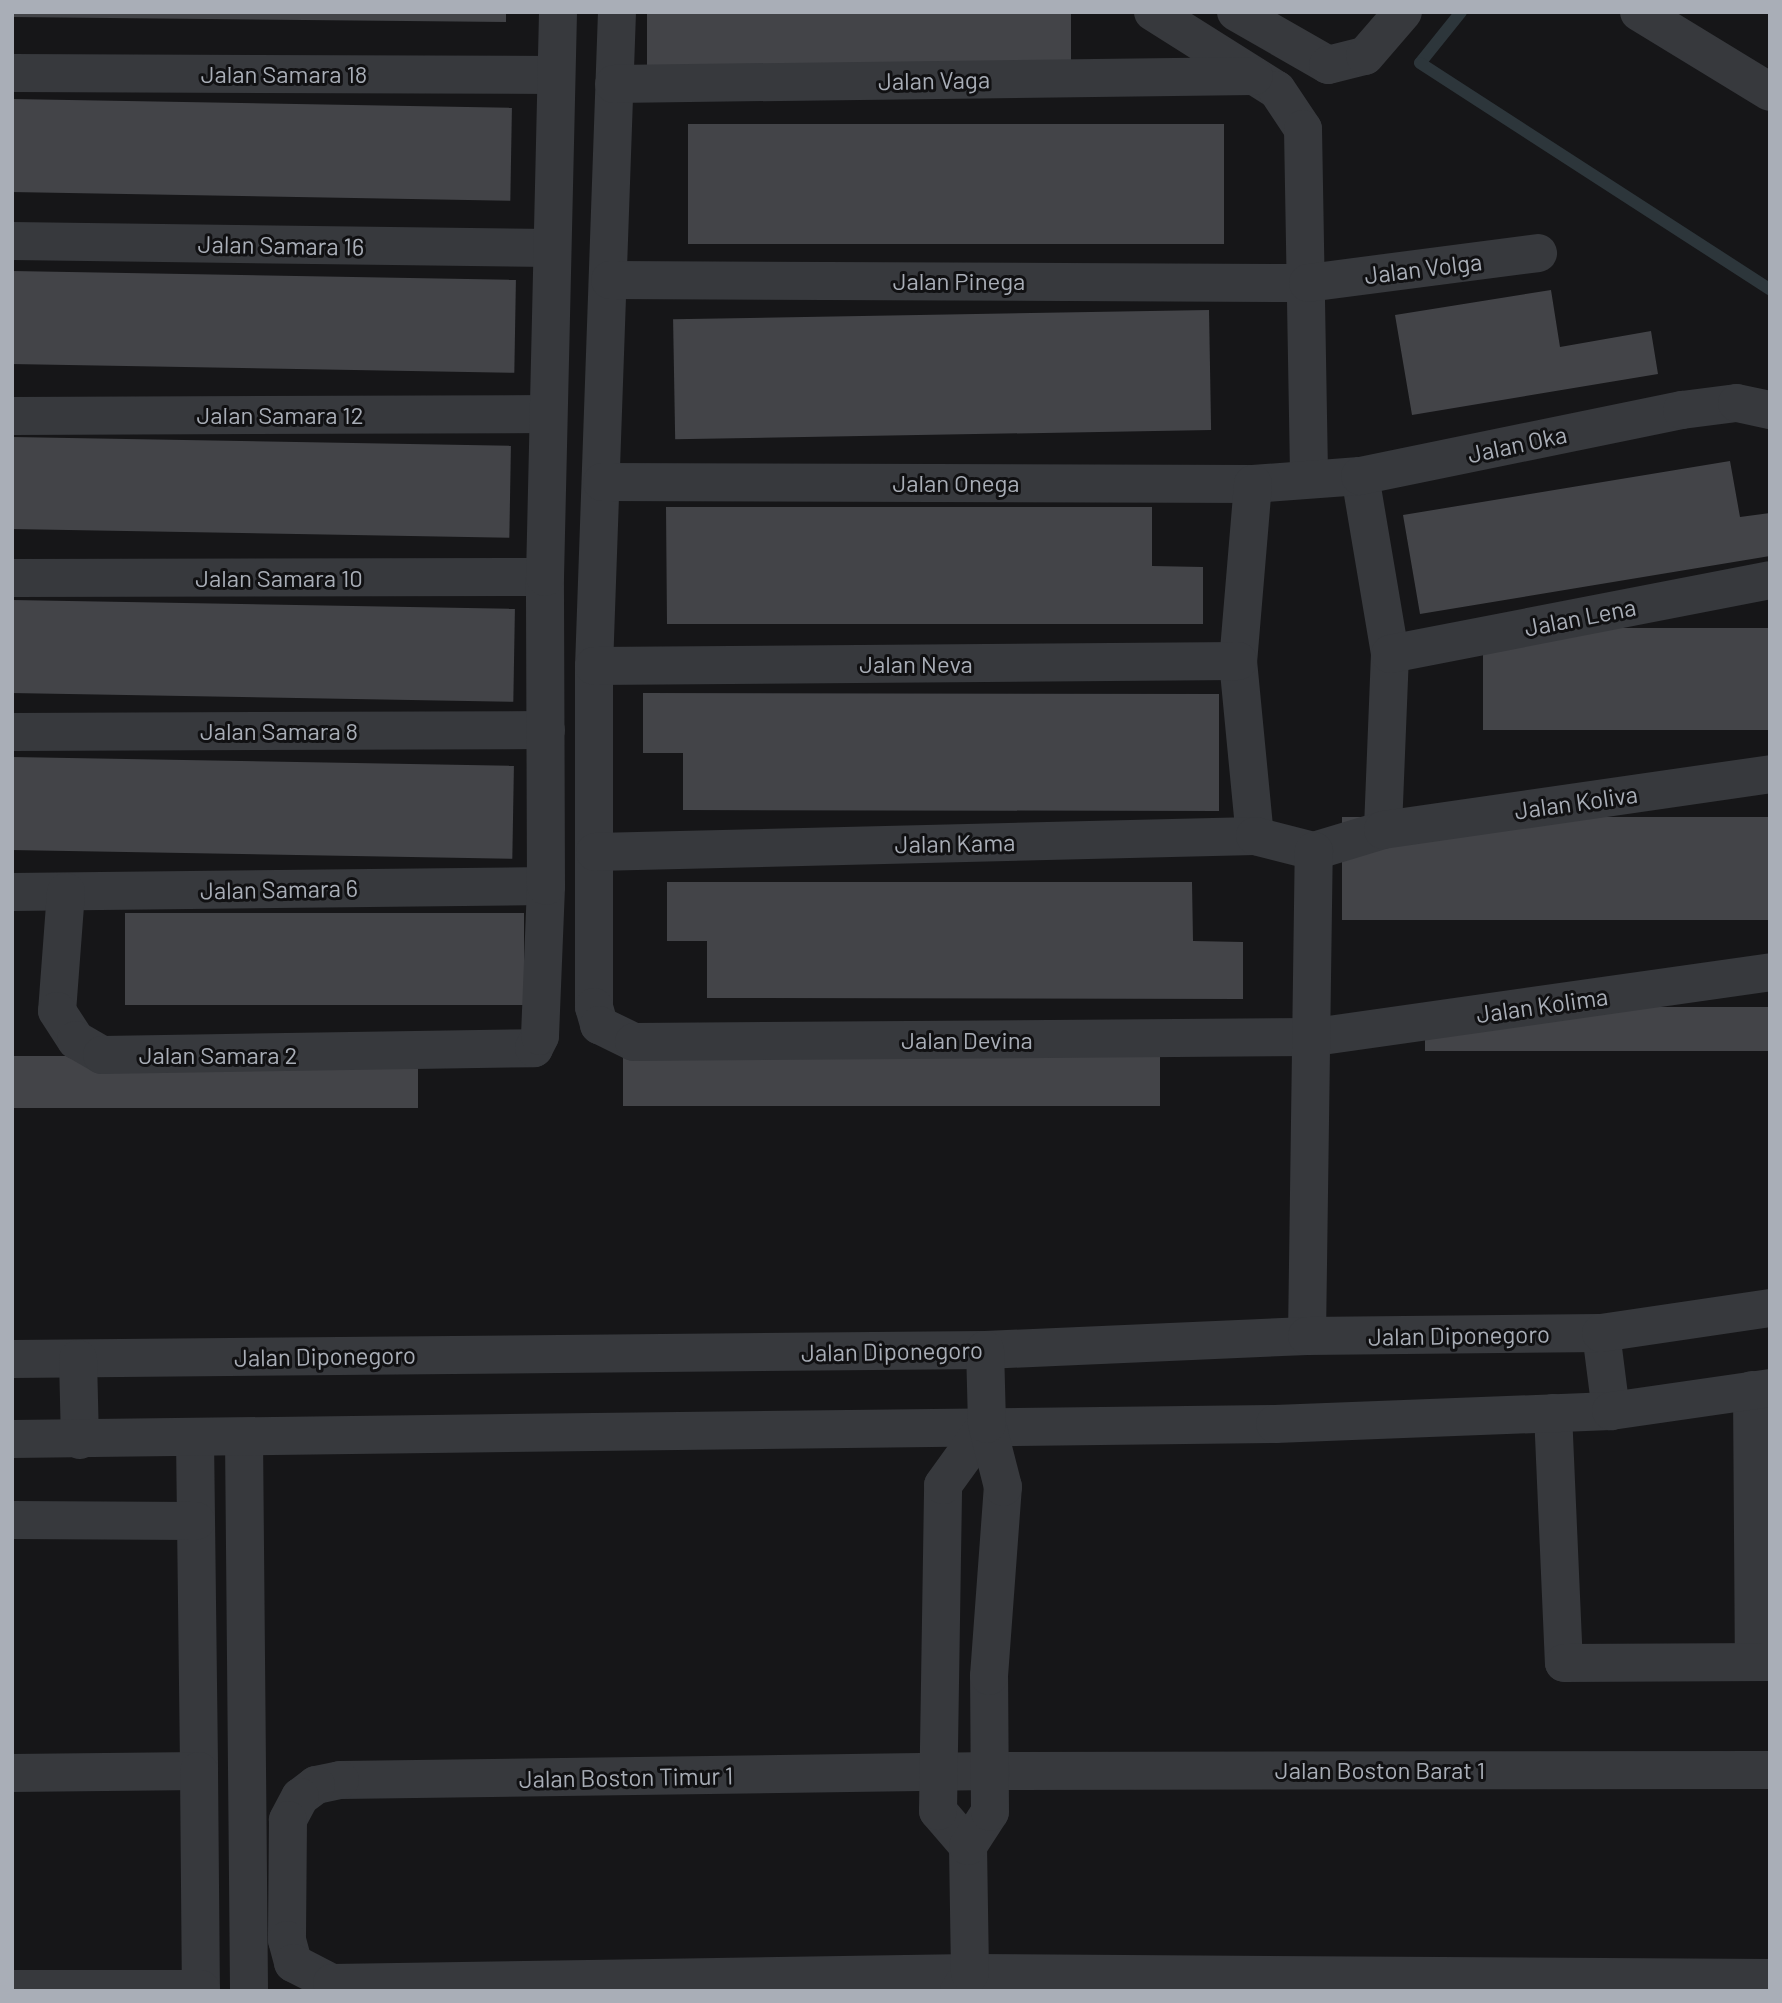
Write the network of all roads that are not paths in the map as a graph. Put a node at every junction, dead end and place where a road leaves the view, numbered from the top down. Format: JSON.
{"nodes":[{"id":1,"x":558,"y":12,"type":"edge"},
{"id":2,"x":617,"y":12,"type":"edge"},
{"id":3,"x":1153,"y":12,"type":"edge"},
{"id":4,"x":1236,"y":12,"type":"edge"},
{"id":5,"x":1403,"y":12,"type":"edge"},
{"id":6,"x":1639,"y":12,"type":"edge"},
{"id":7,"x":12,"y":73,"type":"edge"},
{"id":8,"x":556,"y":75,"type":"junction"},
{"id":9,"x":1254,"y":76,"type":"junction"},
{"id":10,"x":614,"y":83,"type":"junction"},
{"id":11,"x":1770,"y":92,"type":"edge"},
{"id":12,"x":12,"y":241,"type":"edge"},
{"id":13,"x":550,"y":248,"type":"junction"},
{"id":14,"x":1538,"y":253,"type":"dead end"},
{"id":15,"x":610,"y":280,"type":"junction"},
{"id":16,"x":1308,"y":283,"type":"junction"},
{"id":17,"x":1770,"y":410,"type":"edge"},
{"id":18,"x":547,"y":414,"type":"junction"},
{"id":19,"x":12,"y":416,"type":"edge"},
{"id":20,"x":1309,"y":476,"type":"junction"},
{"id":21,"x":1360,"y":476,"type":"junction"},
{"id":22,"x":602,"y":482,"type":"junction"},
{"id":23,"x":1254,"y":484,"type":"junction"},
{"id":24,"x":545,"y":577,"type":"junction"},
{"id":25,"x":12,"y":578,"type":"edge"},
{"id":26,"x":1770,"y":580,"type":"edge"},
{"id":27,"x":1390,"y":654,"type":"junction"},
{"id":28,"x":1238,"y":661,"type":"junction"},
{"id":29,"x":594,"y":666,"type":"junction"},
{"id":30,"x":546,"y":730,"type":"junction"},
{"id":31,"x":12,"y":732,"type":"edge"},
{"id":32,"x":1770,"y":774,"type":"edge"},
{"id":33,"x":1383,"y":830,"type":"junction"},
{"id":34,"x":1255,"y":836,"type":"junction"},
{"id":35,"x":1314,"y":850,"type":"junction"},
{"id":36,"x":595,"y":852,"type":"junction"},
{"id":37,"x":547,"y":886,"type":"junction"},
{"id":38,"x":12,"y":892,"type":"edge"},
{"id":39,"x":66,"y":892,"type":"junction"},
{"id":40,"x":1770,"y":972,"type":"edge"},
{"id":41,"x":1315,"y":1037,"type":"junction"},
{"id":42,"x":1770,"y":1308,"type":"edge"},
{"id":43,"x":1601,"y":1333,"type":"junction"},
{"id":44,"x":1307,"y":1336,"type":"junction"},
{"id":45,"x":985,"y":1350,"type":"junction"},
{"id":46,"x":12,"y":1359,"type":"edge"},
{"id":47,"x":78,"y":1359,"type":"junction"},
{"id":48,"x":1761,"y":1389,"type":"edge"},
{"id":49,"x":1611,"y":1411,"type":"junction"},
{"id":50,"x":1553,"y":1413,"type":"junction"},
{"id":51,"x":987,"y":1424,"type":"junction"},
{"id":52,"x":244,"y":1437,"type":"junction"},
{"id":53,"x":195,"y":1438,"type":"junction"},
{"id":54,"x":12,"y":1439,"type":"edge"},
{"id":55,"x":80,"y":1440,"type":"junction"},
{"id":56,"x":12,"y":1520,"type":"edge"},
{"id":57,"x":196,"y":1521,"type":"junction"},
{"id":58,"x":1762,"y":1662,"type":"edge"},
{"id":59,"x":1770,"y":1770,"type":"edge"},
{"id":60,"x":991,"y":1771,"type":"junction"},
{"id":61,"x":198,"y":1772,"type":"junction"},
{"id":62,"x":12,"y":1773,"type":"edge"},
{"id":63,"x":937,"y":1774,"type":"junction"},
{"id":64,"x":968,"y":1846,"type":"junction"},
{"id":65,"x":1770,"y":1978,"type":"edge"},
{"id":66,"x":965,"y":1982,"type":"edge"},
{"id":67,"x":1570,"y":1983,"type":"edge"},
{"id":68,"x":12,"y":1989,"type":"edge"},
{"id":69,"x":201,"y":1990,"type":"edge"},
{"id":70,"x":249,"y":1991,"type":"edge"}],
"edges":[{"from":1,"to":8,"type":"street"},
{"from":2,"to":10,"type":"street"},
{"from":3,"to":9,"type":"street"},
{"from":4,"to":5,"type":"street"},
{"from":6,"to":11,"type":"street"},
{"from":7,"to":8,"type":"street","name":"Jalan Samara 18"},
{"from":8,"to":13,"type":"street"},
{"from":9,"to":10,"type":"street","name":"Jalan Vaga"},
{"from":9,"to":16,"type":"street"},
{"from":10,"to":15,"type":"street"},
{"from":12,"to":13,"type":"street","name":"Jalan Samara 16"},
{"from":13,"to":18,"type":"street"},
{"from":14,"to":16,"type":"street","name":"Jalan Volga"},
{"from":15,"to":16,"type":"street","name":"Jalan Pinega"},
{"from":15,"to":22,"type":"street"},
{"from":16,"to":20,"type":"street"},
{"from":17,"to":21,"type":"street","name":"Jalan Oka"},
{"from":18,"to":19,"type":"street","name":"Jalan Samara 12"},
{"from":18,"to":24,"type":"street"},
{"from":20,"to":21,"type":"street","name":"Jalan Oka"},
{"from":20,"to":23,"type":"street","name":"Jalan Onega"},
{"from":21,"to":27,"type":"street"},
{"from":22,"to":23,"type":"street","name":"Jalan Onega"},
{"from":22,"to":29,"type":"street"},
{"from":23,"to":28,"type":"street"},
{"from":24,"to":25,"type":"street","name":"Jalan Samara 10"},
{"from":24,"to":30,"type":"street"},
{"from":26,"to":27,"type":"street","name":"Jalan Lena"},
{"from":27,"to":33,"type":"street"},
{"from":28,"to":29,"type":"street","name":"Jalan Neva"},
{"from":28,"to":34,"type":"street"},
{"from":29,"to":36,"type":"street"},
{"from":30,"to":31,"type":"street","name":"Jalan Samara 8"},
{"from":30,"to":37,"type":"street"},
{"from":32,"to":33,"type":"street","name":"Jalan Koliva"},
{"from":33,"to":35,"type":"street","name":"Jalan Koliva"},
{"from":34,"to":35,"type":"street","name":"Jalan Kama"},
{"from":34,"to":36,"type":"street","name":"Jalan Kama"},
{"from":35,"to":41,"type":"street"},
{"from":36,"to":41,"type":"street","name":"Jalan Devina"},
{"from":37,"to":39,"type":"street","name":"Jalan Samara 6"},
{"from":37,"to":39,"type":"street","name":"Jalan Samara 2"},
{"from":38,"to":39,"type":"street","name":"Jalan Samara 6"},
{"from":40,"to":41,"type":"street","name":"Jalan Kolima"},
{"from":41,"to":44,"type":"street"},
{"from":42,"to":43,"type":"street","name":"Jalan Diponegoro"},
{"from":43,"to":44,"type":"street","name":"Jalan Diponegoro"},
{"from":43,"to":49,"type":"street"},
{"from":44,"to":45,"type":"street","name":"Jalan Diponegoro"},
{"from":45,"to":47,"type":"street","name":"Jalan Diponegoro"},
{"from":45,"to":51,"type":"street"},
{"from":46,"to":47,"type":"street","name":"Jalan Diponegoro"},
{"from":47,"to":55,"type":"street"},
{"from":48,"to":49,"type":"street"},
{"from":48,"to":58,"type":"street"},
{"from":49,"to":50,"type":"street"},
{"from":50,"to":51,"type":"street"},
{"from":50,"to":58,"type":"street"},
{"from":51,"to":52,"type":"street"},
{"from":51,"to":60,"type":"street"},
{"from":51,"to":63,"type":"street"},
{"from":52,"to":53,"type":"street"},
{"from":52,"to":70,"type":"street"},
{"from":53,"to":55,"type":"street"},
{"from":53,"to":57,"type":"street"},
{"from":54,"to":55,"type":"street"},
{"from":56,"to":57,"type":"street"},
{"from":57,"to":61,"type":"street"},
{"from":59,"to":60,"type":"street","name":"Jalan Boston Barat 1"},
{"from":60,"to":63,"type":"street","name":"Jalan Boston Barat 1"},
{"from":60,"to":64,"type":"street"},
{"from":61,"to":62,"type":"street"},
{"from":61,"to":69,"type":"street"},
{"from":63,"to":64,"type":"street"},
{"from":63,"to":66,"type":"street","name":"Jalan Boston Timur 1"},
{"from":64,"to":66,"type":"street"},
{"from":65,"to":67,"type":"street"},
{"from":66,"to":67,"type":"street"},
{"from":68,"to":69,"type":"street"}]}
